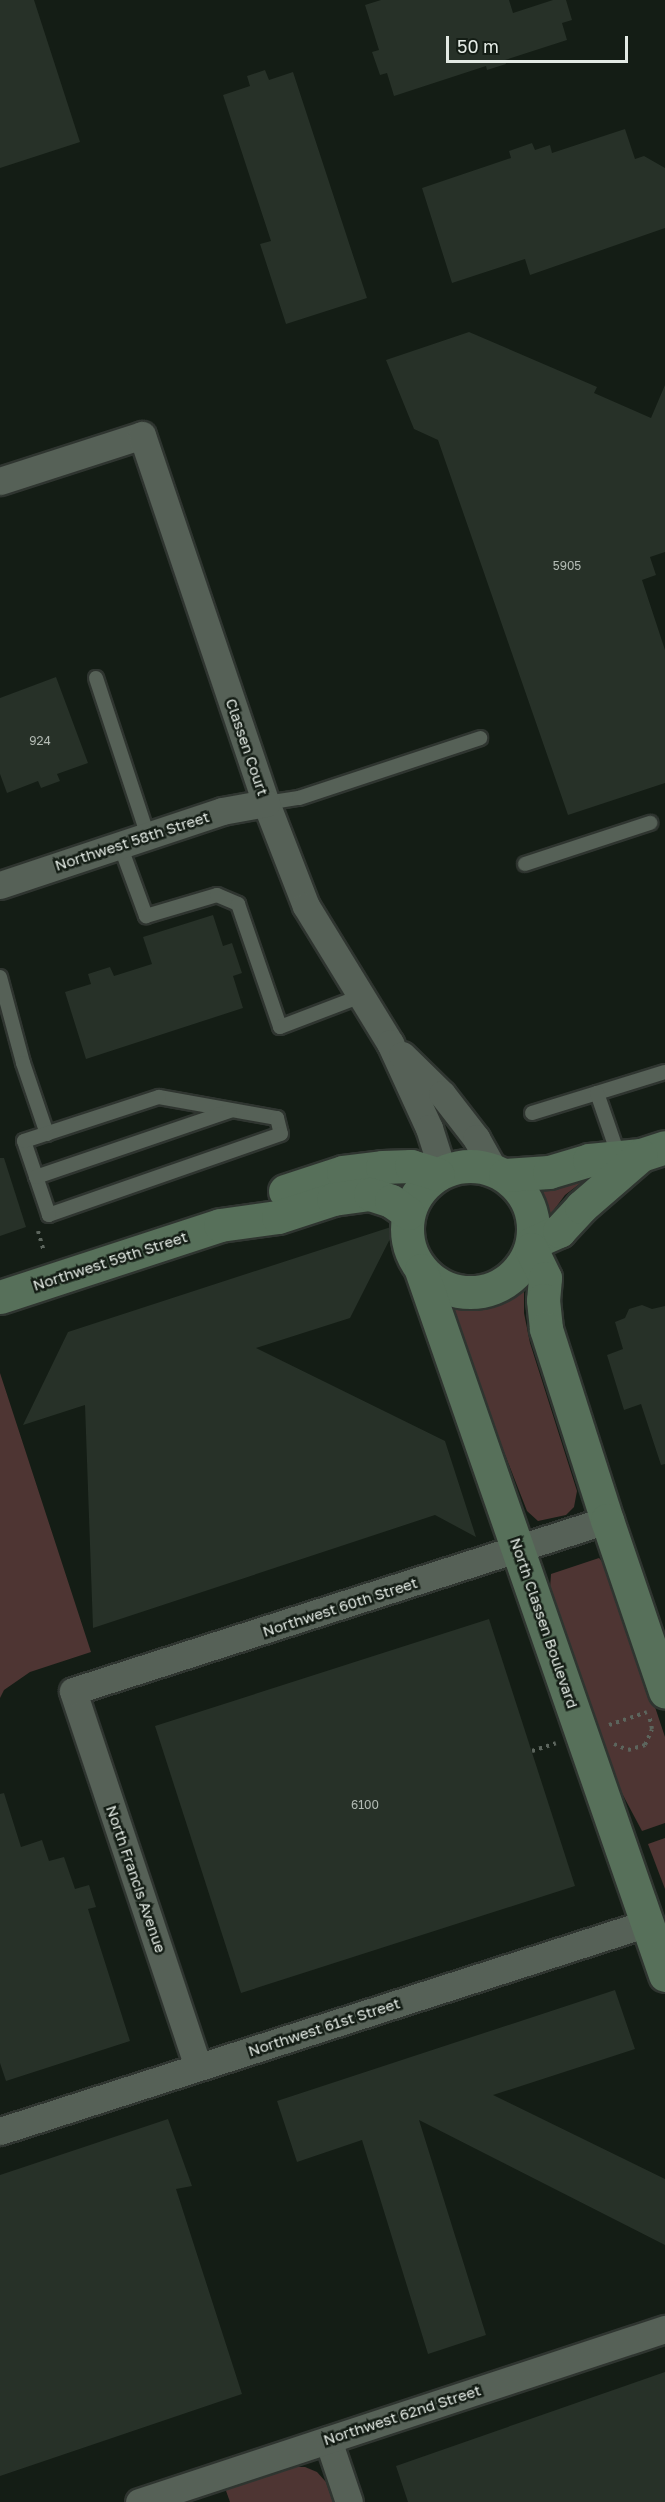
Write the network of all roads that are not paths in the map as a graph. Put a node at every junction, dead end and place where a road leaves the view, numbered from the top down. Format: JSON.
{"nodes":[{"id":1,"x":0,"y":481,"type":"edge"},
{"id":2,"x":96,"y":678,"type":"dead end"},
{"id":3,"x":480,"y":738,"type":"dead end"},
{"id":4,"x":266,"y":803,"type":"junction"},
{"id":5,"x":650,"y":823,"type":"dead end"},
{"id":6,"x":148,"y":836,"type":"junction"},
{"id":7,"x":120,"y":845,"type":"junction"},
{"id":8,"x":525,"y":864,"type":"dead end"},
{"id":9,"x":0,"y":885,"type":"edge"},
{"id":10,"x":0,"y":978,"type":"edge"},
{"id":11,"x":361,"y":996,"type":"junction"},
{"id":12,"x":390,"y":1043,"type":"junction"},
{"id":13,"x":665,"y":1072,"type":"edge"},
{"id":14,"x":597,"y":1093,"type":"junction"},
{"id":15,"x":232,"y":1110,"type":"junction"},
{"id":16,"x":532,"y":1113,"type":"dead end"},
{"id":17,"x":47,"y":1134,"type":"junction"},
{"id":18,"x":642,"y":1153,"type":"edge"},
{"id":19,"x":441,"y":1173,"type":"junction"},
{"id":20,"x":499,"y":1173,"type":"junction"},
{"id":21,"x":36,"y":1177,"type":"junction"},
{"id":22,"x":408,"y":1213,"type":"junction"},
{"id":23,"x":220,"y":1226,"type":"junction"},
{"id":24,"x":531,"y":1246,"type":"junction"},
{"id":25,"x":421,"y":1270,"type":"junction"},
{"id":26,"x":0,"y":1297,"type":"edge"},
{"id":27,"x":607,"y":1520,"type":"junction"},
{"id":28,"x":518,"y":1550,"type":"junction"},
{"id":29,"x":73,"y":1691,"type":"joint"},
{"id":30,"x":665,"y":1691,"type":"edge"},
{"id":31,"x":648,"y":1923,"type":"junction"},
{"id":32,"x":665,"y":1976,"type":"edge"},
{"id":33,"x":198,"y":2067,"type":"junction"},
{"id":34,"x":0,"y":2131,"type":"edge"},
{"id":35,"x":665,"y":2329,"type":"edge"},
{"id":36,"x":328,"y":2440,"type":"junction"},
{"id":37,"x":139,"y":2502,"type":"edge"},
{"id":38,"x":349,"y":2502,"type":"edge"}],
"edges":[{"from":1,"to":4,"type":"street","name":"Classen Court"},
{"from":2,"to":6,"type":"lane"},
{"from":3,"to":4,"type":"lane"},
{"from":4,"to":6,"type":"street","name":"Northwest 58th Street"},
{"from":4,"to":11,"type":"street","name":"Classen Court"},
{"from":5,"to":8,"type":"lane"},
{"from":6,"to":7,"type":"street","name":"Northwest 58th Street"},
{"from":7,"to":9,"type":"street","name":"Northwest 58th Street"},
{"from":7,"to":11,"type":"lane"},
{"from":10,"to":17,"type":"lane"},
{"from":11,"to":12,"type":"street","name":"Classen Court"},
{"from":12,"to":19,"type":"street","name":"Classen Court"},
{"from":12,"to":20,"type":"street","name":"Classen Court"},
{"from":13,"to":14,"type":"lane"},
{"from":14,"to":16,"type":"lane"},
{"from":14,"to":18,"type":"lane"},
{"from":15,"to":17,"type":"lane"},
{"from":15,"to":21,"type":"lane"},
{"from":15,"to":21,"type":"lane"},
{"from":17,"to":21,"type":"lane"},
{"from":18,"to":20,"type":"main road"},
{"from":18,"to":24,"type":"main road"},
{"from":19,"to":20,"type":"main road"},
{"from":19,"to":22,"type":"main road","name":"North Classen Boulevard"},
{"from":19,"to":23,"type":"main road","name":"Northwest 59th Street"},
{"from":20,"to":24,"type":"main road"},
{"from":22,"to":23,"type":"main road","name":"Northwest 59th Street"},
{"from":22,"to":25,"type":"main road","name":"North Classen Boulevard"},
{"from":23,"to":26,"type":"main road","name":"Northwest 59th Street"},
{"from":24,"to":25,"type":"main road","name":"North Classen Boulevard"},
{"from":24,"to":27,"type":"main road"},
{"from":25,"to":28,"type":"main road","name":"North Classen Boulevard"},
{"from":27,"to":28,"type":"street","name":"Northwest 60th Street"},
{"from":27,"to":30,"type":"main road"},
{"from":28,"to":29,"type":"street","name":"Northwest 60th Street"},
{"from":28,"to":31,"type":"main road","name":"North Classen Boulevard"},
{"from":29,"to":33,"type":"street","name":"North Francis Avenue"},
{"from":31,"to":32,"type":"main road","name":"North Classen Boulevard"},
{"from":31,"to":33,"type":"street","name":"Northwest 61st Street"},
{"from":33,"to":34,"type":"street","name":"Northwest 61st Street"},
{"from":35,"to":36,"type":"street","name":"Northwest 62nd Street"},
{"from":36,"to":37,"type":"street","name":"Northwest 62nd Street"},
{"from":36,"to":38,"type":"street"}]}
